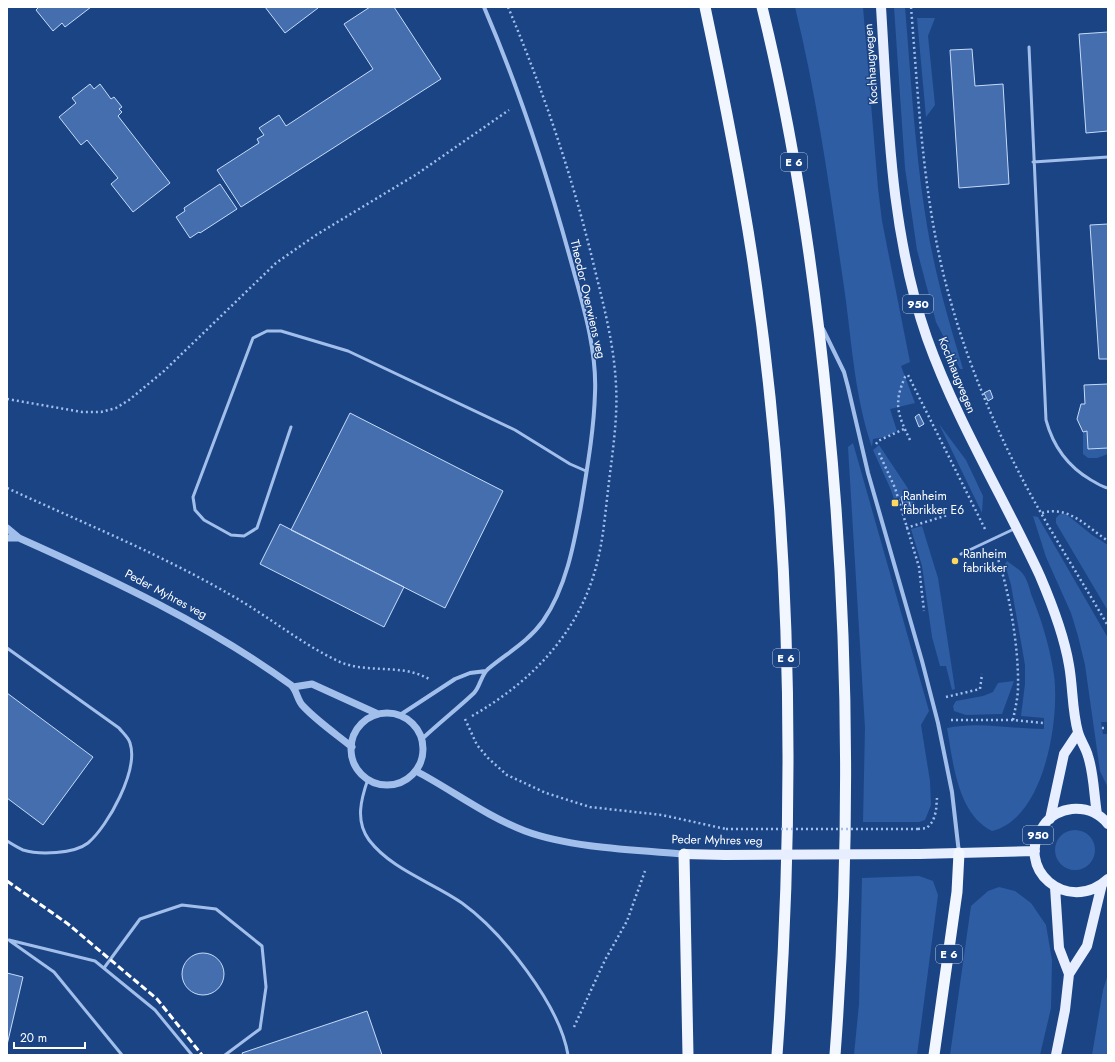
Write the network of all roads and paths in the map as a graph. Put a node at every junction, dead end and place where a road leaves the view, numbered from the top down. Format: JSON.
{"nodes":[{"id":1,"x":484,"y":7,"type":"edge"},
{"id":2,"x":508,"y":7,"type":"edge"},
{"id":3,"x":705,"y":7,"type":"edge"},
{"id":4,"x":762,"y":7,"type":"edge"},
{"id":5,"x":880,"y":7,"type":"edge"},
{"id":6,"x":911,"y":7,"type":"edge"},
{"id":7,"x":1029,"y":47,"type":"dead end"},
{"id":8,"x":509,"y":110,"type":"dead end"},
{"id":9,"x":1108,"y":157,"type":"edge"},
{"id":10,"x":1033,"y":162,"type":"junction"},
{"id":11,"x":818,"y":319,"type":"junction"},
{"id":12,"x":7,"y":399,"type":"edge"},
{"id":13,"x":291,"y":427,"type":"dead end"},
{"id":14,"x":904,"y":429,"type":"junction"},
{"id":15,"x":910,"y":440,"type":"dead end"},
{"id":16,"x":875,"y":445,"type":"dead end"},
{"id":17,"x":879,"y":452,"type":"dead end"},
{"id":18,"x":586,"y":471,"type":"junction"},
{"id":19,"x":7,"y":488,"type":"edge"},
{"id":20,"x":1108,"y":488,"type":"edge"},
{"id":21,"x":1042,"y":513,"type":"junction"},
{"id":22,"x":948,"y":515,"type":"dead end"},
{"id":23,"x":7,"y":528,"type":"edge"},
{"id":24,"x":906,"y":528,"type":"junction"},
{"id":25,"x":1016,"y":528,"type":"junction"},
{"id":26,"x":7,"y":538,"type":"edge"},
{"id":27,"x":19,"y":538,"type":"junction"},
{"id":28,"x":991,"y":540,"type":"junction"},
{"id":29,"x":1108,"y":541,"type":"edge"},
{"id":30,"x":961,"y":554,"type":"dead end"},
{"id":31,"x":925,"y":617,"type":"dead end"},
{"id":32,"x":1108,"y":626,"type":"edge"},
{"id":33,"x":7,"y":648,"type":"edge"},
{"id":34,"x":486,"y":671,"type":"junction"},
{"id":35,"x":982,"y":674,"type":"dead end"},
{"id":36,"x":293,"y":687,"type":"junction"},
{"id":37,"x":442,"y":688,"type":"junction"},
{"id":38,"x":943,"y":690,"type":"dead end"},
{"id":39,"x":945,"y":697,"type":"junction"},
{"id":40,"x":947,"y":705,"type":"dead end"},
{"id":41,"x":457,"y":707,"type":"junction"},
{"id":42,"x":950,"y":712,"type":"dead end"},
{"id":43,"x":378,"y":714,"type":"junction"},
{"id":44,"x":400,"y":715,"type":"junction"},
{"id":45,"x":465,"y":720,"type":"junction"},
{"id":46,"x":952,"y":720,"type":"junction"},
{"id":47,"x":1013,"y":720,"type":"junction"},
{"id":48,"x":945,"y":721,"type":"dead end"},
{"id":49,"x":1044,"y":723,"type":"dead end"},
{"id":50,"x":1102,"y":728,"type":"dead end"},
{"id":51,"x":1108,"y":728,"type":"edge"},
{"id":52,"x":1078,"y":733,"type":"junction"},
{"id":53,"x":422,"y":739,"type":"junction"},
{"id":54,"x":352,"y":747,"type":"junction"},
{"id":55,"x":416,"y":771,"type":"junction"},
{"id":56,"x":368,"y":779,"type":"junction"},
{"id":57,"x":936,"y":791,"type":"dead end"},
{"id":58,"x":1097,"y":814,"type":"junction"},
{"id":59,"x":1050,"y":818,"type":"junction"},
{"id":60,"x":1108,"y":824,"type":"edge"},
{"id":61,"x":7,"y":841,"type":"edge"},
{"id":62,"x":1035,"y":851,"type":"junction"},
{"id":63,"x":959,"y":853,"type":"junction"},
{"id":64,"x":684,"y":854,"type":"junction"},
{"id":65,"x":645,"y":871,"type":"dead end"},
{"id":66,"x":1105,"y":882,"type":"edge"},
{"id":67,"x":1055,"y":887,"type":"junction"},
{"id":68,"x":8,"y":939,"type":"edge"},
{"id":69,"x":104,"y":968,"type":"junction"},
{"id":70,"x":1069,"y":974,"type":"junction"},
{"id":71,"x":566,"y":1046,"type":"junction"},
{"id":72,"x":122,"y":1055,"type":"edge"},
{"id":73,"x":192,"y":1055,"type":"edge"},
{"id":74,"x":225,"y":1055,"type":"edge"},
{"id":75,"x":568,"y":1055,"type":"edge"},
{"id":76,"x":688,"y":1055,"type":"edge"},
{"id":77,"x":777,"y":1055,"type":"edge"},
{"id":78,"x":835,"y":1055,"type":"edge"},
{"id":79,"x":934,"y":1055,"type":"edge"},
{"id":80,"x":1056,"y":1055,"type":"edge"}],
"edges":[{"from":1,"to":18,"type":"street","name":"Theodor Overwiens veg"},
{"from":2,"to":45,"type":"path"},
{"from":3,"to":77,"type":"highway","number":"E 6"},
{"from":4,"to":11,"type":"highway","number":"E 6"},
{"from":5,"to":25,"type":"main road","name":"Kochhaugvegen","number":"950"},
{"from":6,"to":21,"type":"path"},
{"from":7,"to":10,"type":"lane"},
{"from":8,"to":12,"type":"path"},
{"from":9,"to":10,"type":"lane"},
{"from":10,"to":20,"type":"lane"},
{"from":11,"to":63,"type":"street"},
{"from":11,"to":78,"type":"highway","number":"E 6"},
{"from":13,"to":18,"type":"lane"},
{"from":14,"to":15,"type":"path"},
{"from":14,"to":16,"type":"path"},
{"from":14,"to":28,"type":"path"},
{"from":17,"to":24,"type":"path"},
{"from":18,"to":34,"type":"street","name":"Theodor Overwiens veg"},
{"from":19,"to":37,"type":"path"},
{"from":21,"to":29,"type":"path"},
{"from":21,"to":32,"type":"path"},
{"from":22,"to":24,"type":"path"},
{"from":23,"to":27,"type":"street","name":"Peder Myhres veg"},
{"from":24,"to":31,"type":"path"},
{"from":25,"to":28,"type":"lane"},
{"from":25,"to":52,"type":"main road","name":"Kochhaugvegen","number":"950"},
{"from":26,"to":27,"type":"street","name":"Peder Myhres veg"},
{"from":27,"to":36,"type":"street","name":"Peder Myhres veg"},
{"from":28,"to":30,"type":"lane"},
{"from":28,"to":47,"type":"path"},
{"from":33,"to":61,"type":"lane"},
{"from":34,"to":37,"type":"street","name":"Theodor Overwiens veg"},
{"from":34,"to":41,"type":"street","name":"Theodor Overwiens veg"},
{"from":35,"to":39,"type":"path"},
{"from":36,"to":43,"type":"street"},
{"from":36,"to":54,"type":"street"},
{"from":37,"to":44,"type":"street","name":"Theodor Overwiens veg"},
{"from":38,"to":39,"type":"path"},
{"from":39,"to":40,"type":"path"},
{"from":41,"to":45,"type":"path"},
{"from":41,"to":53,"type":"street","name":"Theodor Overwiens veg"},
{"from":42,"to":46,"type":"path"},
{"from":43,"to":44,"type":"street"},
{"from":43,"to":54,"type":"street"},
{"from":44,"to":53,"type":"street"},
{"from":45,"to":57,"type":"path","bridge":true},
{"from":46,"to":47,"type":"path"},
{"from":46,"to":48,"type":"path"},
{"from":47,"to":49,"type":"path"},
{"from":50,"to":51,"type":"path"},
{"from":52,"to":58,"type":"main road","name":"Kochhaugvegen","number":"950"},
{"from":52,"to":59,"type":"main road","number":"950"},
{"from":53,"to":55,"type":"street"},
{"from":54,"to":56,"type":"street"},
{"from":55,"to":56,"type":"street"},
{"from":55,"to":64,"type":"street","name":"Peder Myhres veg"},
{"from":56,"to":71,"type":"lane"},
{"from":58,"to":59,"type":"main road","number":"950"},
{"from":58,"to":60,"type":"main road"},
{"from":59,"to":62,"type":"main road","number":"950"},
{"from":62,"to":63,"type":"main road","name":"Peder Myhres veg"},
{"from":62,"to":67,"type":"main road","number":"950"},
{"from":63,"to":64,"type":"main road","name":"Peder Myhres veg","bridge":true},
{"from":63,"to":79,"type":"highway","number":"E 6"},
{"from":64,"to":76,"type":"highway"},
{"from":65,"to":71,"type":"path"},
{"from":66,"to":67,"type":"main road","number":"950"},
{"from":66,"to":70,"type":"main road","number":"950"},
{"from":67,"to":70,"type":"main road","number":"950"},
{"from":68,"to":69,"type":"lane"},
{"from":68,"to":72,"type":"lane"},
{"from":69,"to":73,"type":"lane"},
{"from":69,"to":74,"type":"lane"},
{"from":70,"to":80,"type":"main road","number":"950"},
{"from":71,"to":75,"type":"lane"}]}
